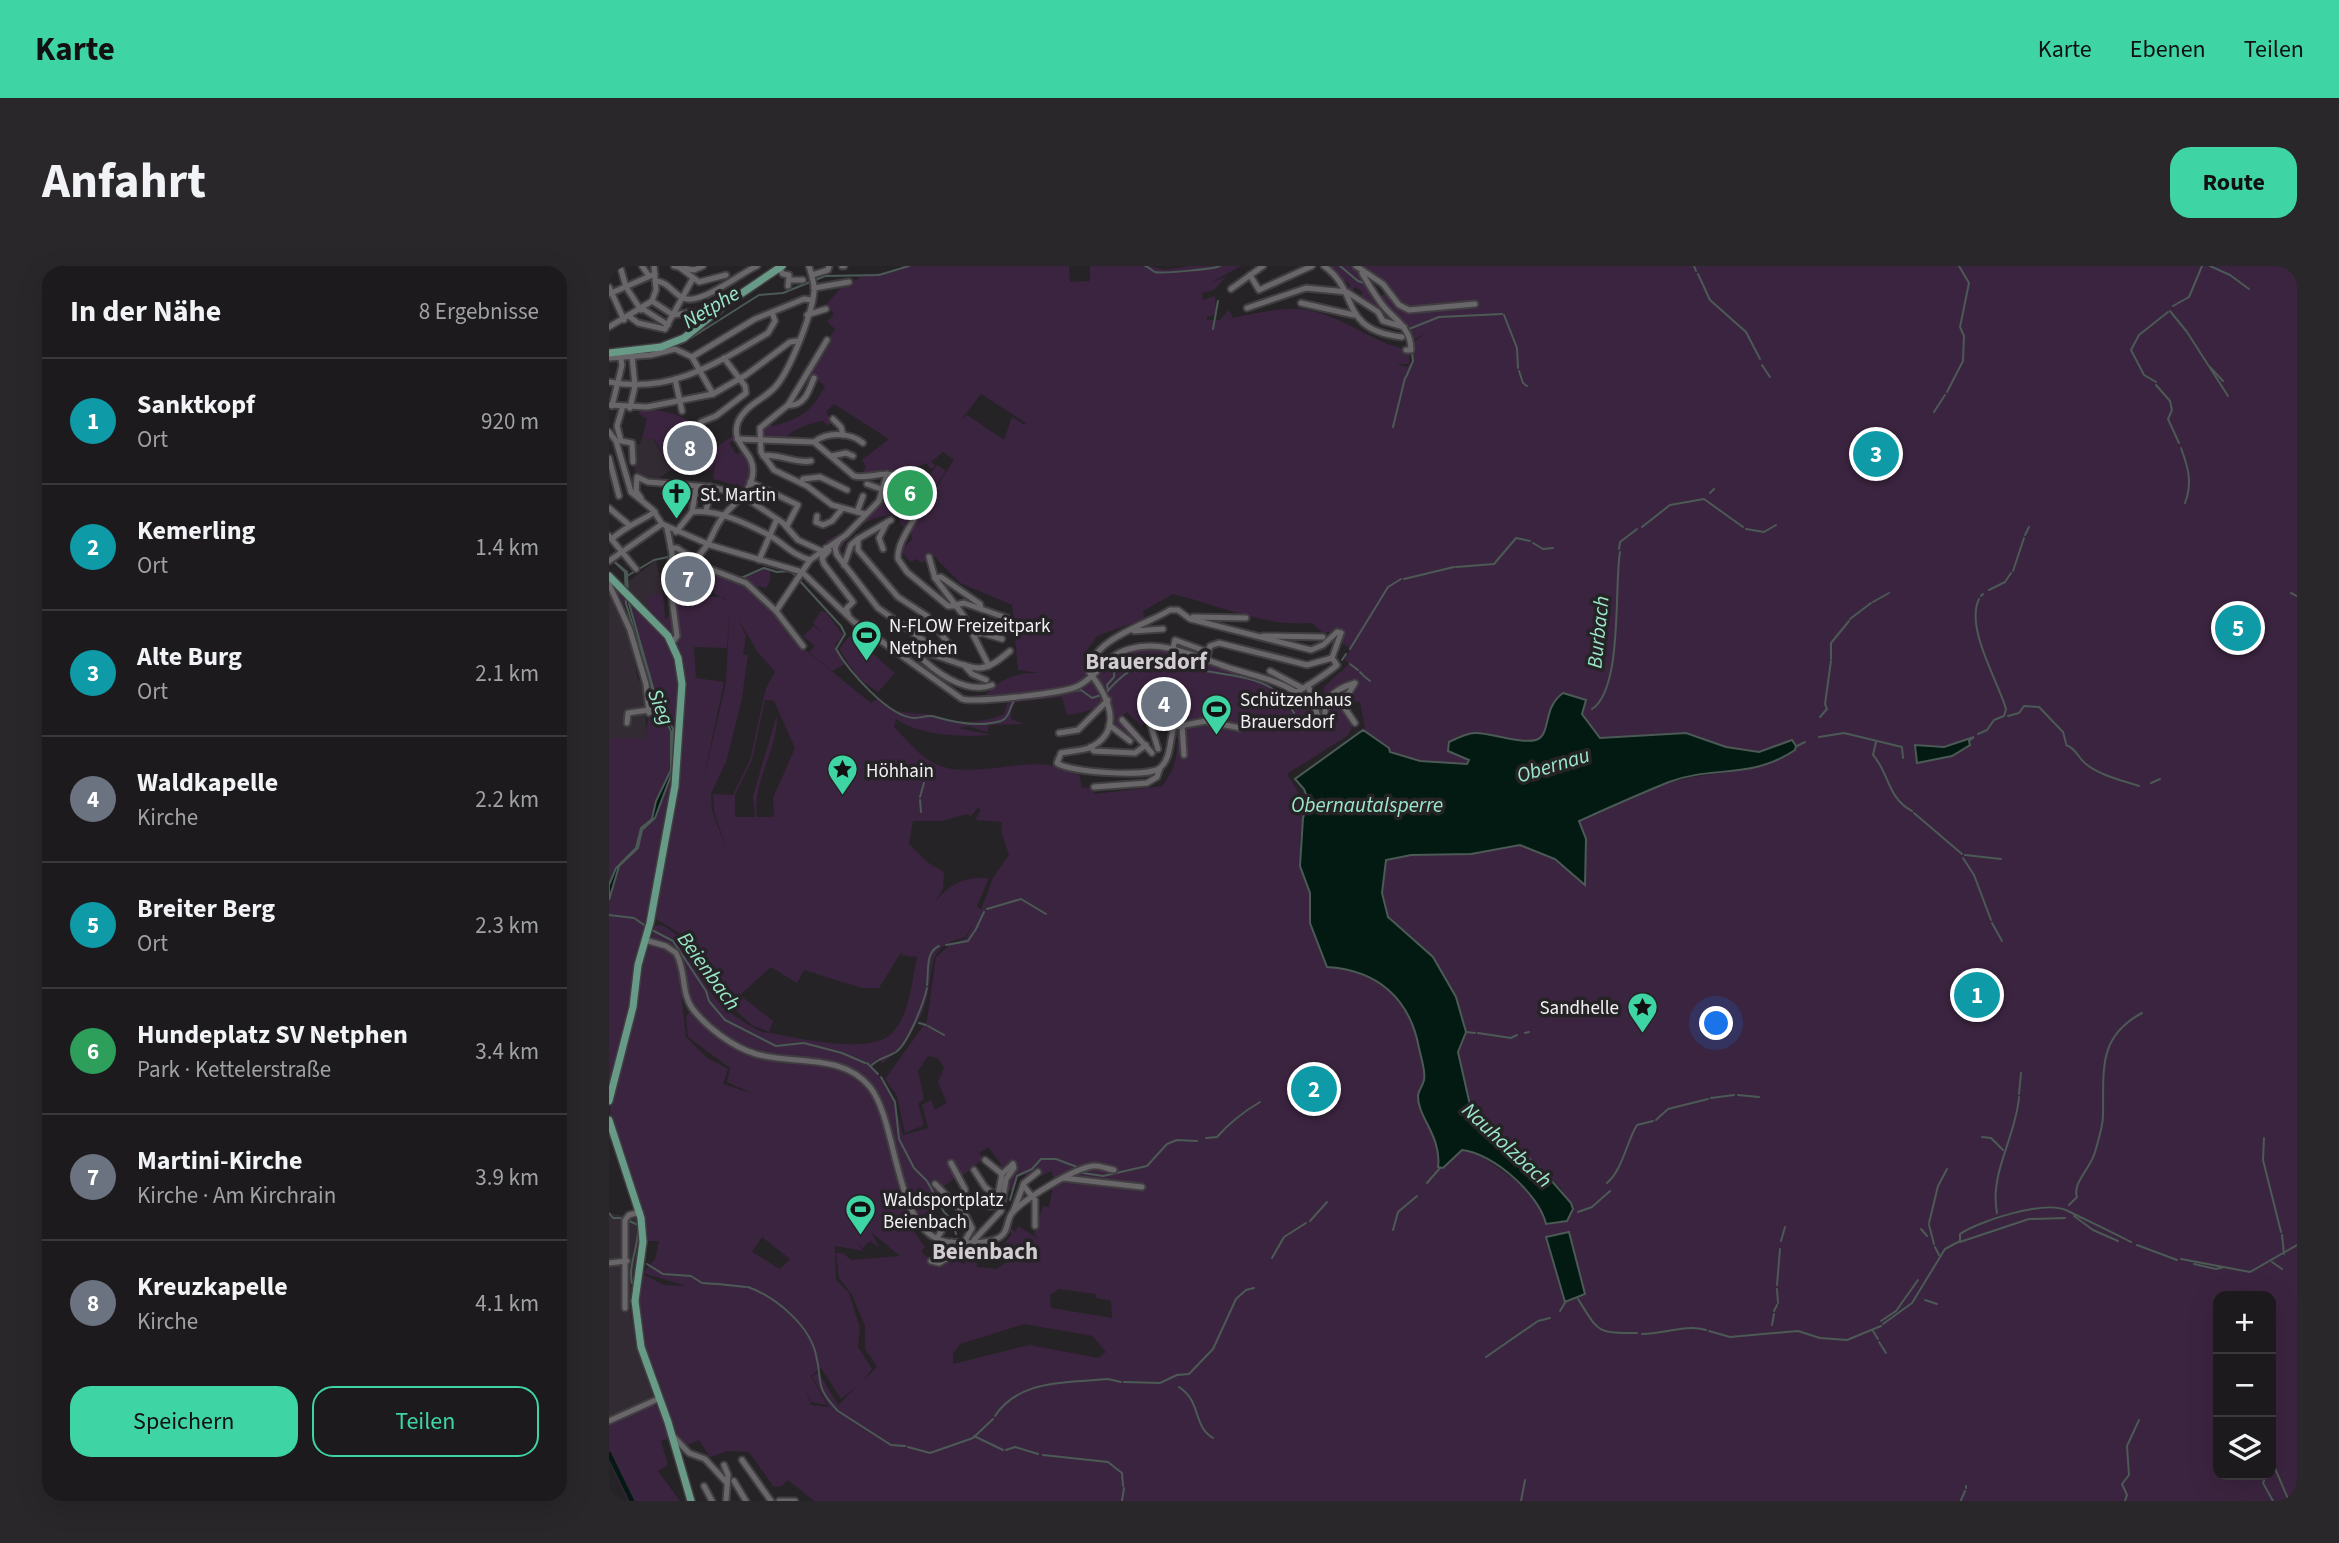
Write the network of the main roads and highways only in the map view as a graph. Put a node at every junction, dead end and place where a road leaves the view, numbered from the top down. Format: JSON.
{"nodes":[{"id":1,"x":779,"y":267,"type":"edge"},
{"id":2,"x":609,"y":355,"type":"edge"},
{"id":3,"x":609,"y":576,"type":"edge"},
{"id":4,"x":609,"y":1101,"type":"edge"},
{"id":5,"x":609,"y":1120,"type":"edge"},
{"id":6,"x":691,"y":1501,"type":"edge"}],
"edges":[{"from":1,"to":2,"type":"main road"},
{"from":3,"to":4,"type":"main road"},
{"from":5,"to":6,"type":"main road"}]}
